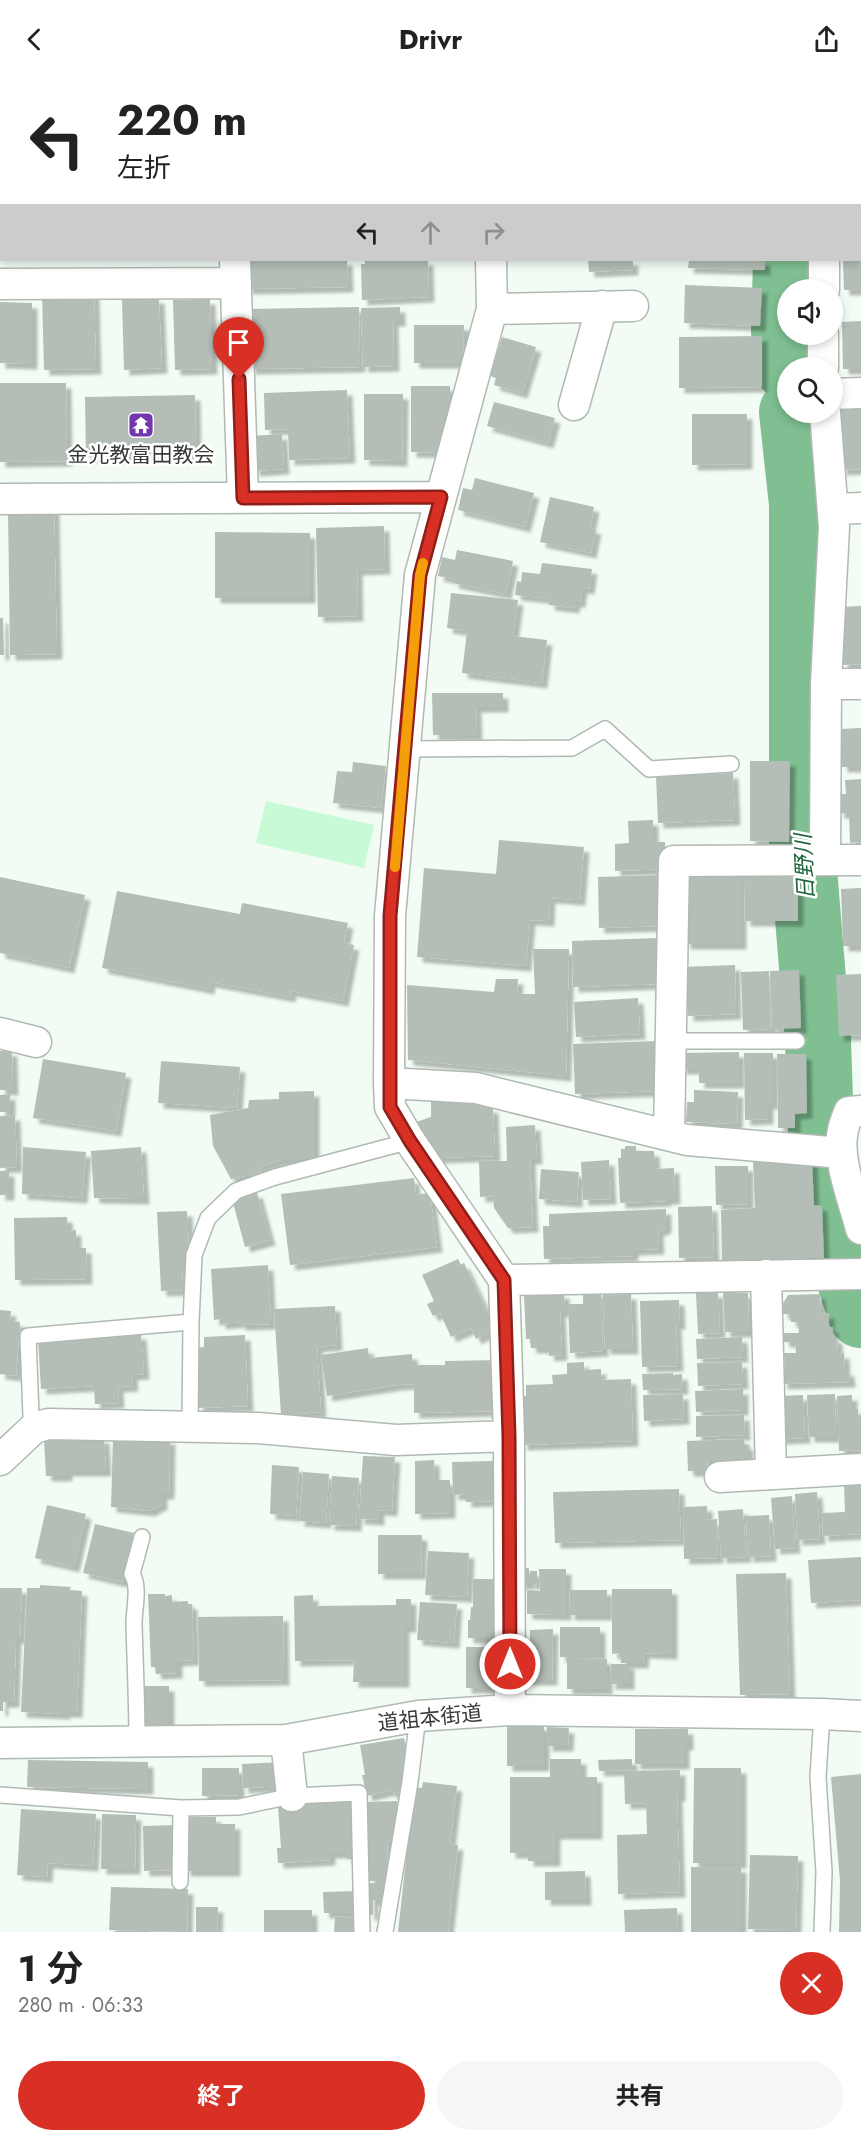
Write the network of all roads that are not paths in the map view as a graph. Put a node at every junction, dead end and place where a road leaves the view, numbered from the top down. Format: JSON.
{"nodes":[{"id":1,"x":491,"y":261,"type":"edge"},
{"id":2,"x":824,"y":261,"type":"edge"},
{"id":3,"x":235,"y":271,"type":"edge"},
{"id":4,"x":824,"y":279,"type":"edge"},
{"id":5,"x":0,"y":284,"type":"edge"},
{"id":6,"x":602,"y":306,"type":"junction"},
{"id":7,"x":633,"y":306,"type":"dead end"},
{"id":8,"x":492,"y":309,"type":"junction"},
{"id":9,"x":843,"y":393,"type":"edge"},
{"id":10,"x":861,"y":393,"type":"edge"},
{"id":11,"x":574,"y":405,"type":"dead end"},
{"id":12,"x":828,"y":423,"type":"edge"},
{"id":13,"x":441,"y":497,"type":"junction"},
{"id":14,"x":243,"y":498,"type":"junction"},
{"id":15,"x":0,"y":499,"type":"edge"},
{"id":16,"x":847,"y":508,"type":"edge"},
{"id":17,"x":826,"y":684,"type":"junction"},
{"id":18,"x":861,"y":684,"type":"edge"},
{"id":19,"x":406,"y":749,"type":"junction"},
{"id":20,"x":731,"y":764,"type":"dead end"},
{"id":21,"x":808,"y":860,"type":"junction"},
{"id":22,"x":861,"y":860,"type":"edge"},
{"id":23,"x":0,"y":1033,"type":"edge"},
{"id":24,"x":670,"y":1041,"type":"junction"},
{"id":25,"x":797,"y":1041,"type":"dead end"},
{"id":26,"x":36,"y":1042,"type":"dead end"},
{"id":27,"x":389,"y":1083,"type":"junction"},
{"id":28,"x":861,"y":1111,"type":"edge"},
{"id":29,"x":669,"y":1135,"type":"junction"},
{"id":30,"x":410,"y":1141,"type":"junction"},
{"id":31,"x":838,"y":1153,"type":"junction"},
{"id":32,"x":861,"y":1229,"type":"edge"},
{"id":33,"x":861,"y":1274,"type":"edge"},
{"id":34,"x":766,"y":1275,"type":"junction"},
{"id":35,"x":504,"y":1280,"type":"junction"},
{"id":36,"x":191,"y":1322,"type":"junction"},
{"id":37,"x":190,"y":1426,"type":"junction"},
{"id":38,"x":34,"y":1428,"type":"junction"},
{"id":39,"x":509,"y":1436,"type":"junction"},
{"id":40,"x":0,"y":1460,"type":"edge"},
{"id":41,"x":861,"y":1469,"type":"edge"},
{"id":42,"x":771,"y":1474,"type":"junction"},
{"id":43,"x":720,"y":1477,"type":"dead end"},
{"id":44,"x":142,"y":1537,"type":"dead end"},
{"id":45,"x":510,"y":1710,"type":"junction"},
{"id":46,"x":822,"y":1714,"type":"junction"},
{"id":47,"x":418,"y":1716,"type":"junction"},
{"id":48,"x":861,"y":1716,"type":"edge"},
{"id":49,"x":286,"y":1740,"type":"junction"},
{"id":50,"x":137,"y":1742,"type":"junction"},
{"id":51,"x":0,"y":1743,"type":"edge"},
{"id":52,"x":0,"y":1795,"type":"edge"},
{"id":53,"x":292,"y":1796,"type":"junction"},
{"id":54,"x":181,"y":1808,"type":"junction"},
{"id":55,"x":180,"y":1882,"type":"dead end"},
{"id":56,"x":362,"y":1932,"type":"edge"},
{"id":57,"x":385,"y":1932,"type":"edge"},
{"id":58,"x":822,"y":1932,"type":"edge"}],
"edges":[{"from":1,"to":8,"type":"street"},
{"from":2,"to":4,"type":"street"},
{"from":3,"to":5,"type":"street"},
{"from":3,"to":14,"type":"street"},
{"from":6,"to":7,"type":"street"},
{"from":6,"to":8,"type":"street"},
{"from":6,"to":11,"type":"street"},
{"from":8,"to":13,"type":"street"},
{"from":9,"to":10,"type":"street"},
{"from":12,"to":16,"type":"street"},
{"from":13,"to":14,"type":"street"},
{"from":13,"to":19,"type":"street"},
{"from":14,"to":15,"type":"street"},
{"from":16,"to":17,"type":"street"},
{"from":17,"to":18,"type":"street"},
{"from":17,"to":21,"type":"street"},
{"from":19,"to":20,"type":"lane"},
{"from":19,"to":27,"type":"street"},
{"from":21,"to":22,"type":"street"},
{"from":21,"to":24,"type":"street"},
{"from":23,"to":26,"type":"street"},
{"from":24,"to":25,"type":"lane"},
{"from":24,"to":29,"type":"street"},
{"from":27,"to":29,"type":"street"},
{"from":27,"to":30,"type":"street"},
{"from":28,"to":31,"type":"street"},
{"from":29,"to":31,"type":"street"},
{"from":30,"to":35,"type":"street"},
{"from":30,"to":36,"type":"lane"},
{"from":31,"to":32,"type":"street"},
{"from":33,"to":34,"type":"street"},
{"from":34,"to":35,"type":"street"},
{"from":34,"to":42,"type":"street"},
{"from":35,"to":39,"type":"street"},
{"from":36,"to":37,"type":"lane"},
{"from":36,"to":38,"type":"lane"},
{"from":37,"to":38,"type":"street"},
{"from":37,"to":39,"type":"street"},
{"from":38,"to":40,"type":"street"},
{"from":39,"to":45,"type":"street"},
{"from":41,"to":42,"type":"street"},
{"from":42,"to":43,"type":"street"},
{"from":44,"to":50,"type":"lane"},
{"from":45,"to":46,"type":"street","name":"道祖本街道"},
{"from":45,"to":47,"type":"street","name":"道祖本街道"},
{"from":46,"to":48,"type":"street","name":"道祖本街道"},
{"from":46,"to":58,"type":"lane"},
{"from":47,"to":49,"type":"street","name":"道祖本街道"},
{"from":47,"to":57,"type":"lane"},
{"from":49,"to":50,"type":"street","name":"道祖本街道"},
{"from":49,"to":53,"type":"street"},
{"from":50,"to":51,"type":"street","name":"道祖本街道"},
{"from":52,"to":54,"type":"lane"},
{"from":53,"to":54,"type":"lane"},
{"from":53,"to":56,"type":"lane"},
{"from":54,"to":55,"type":"lane"}]}
